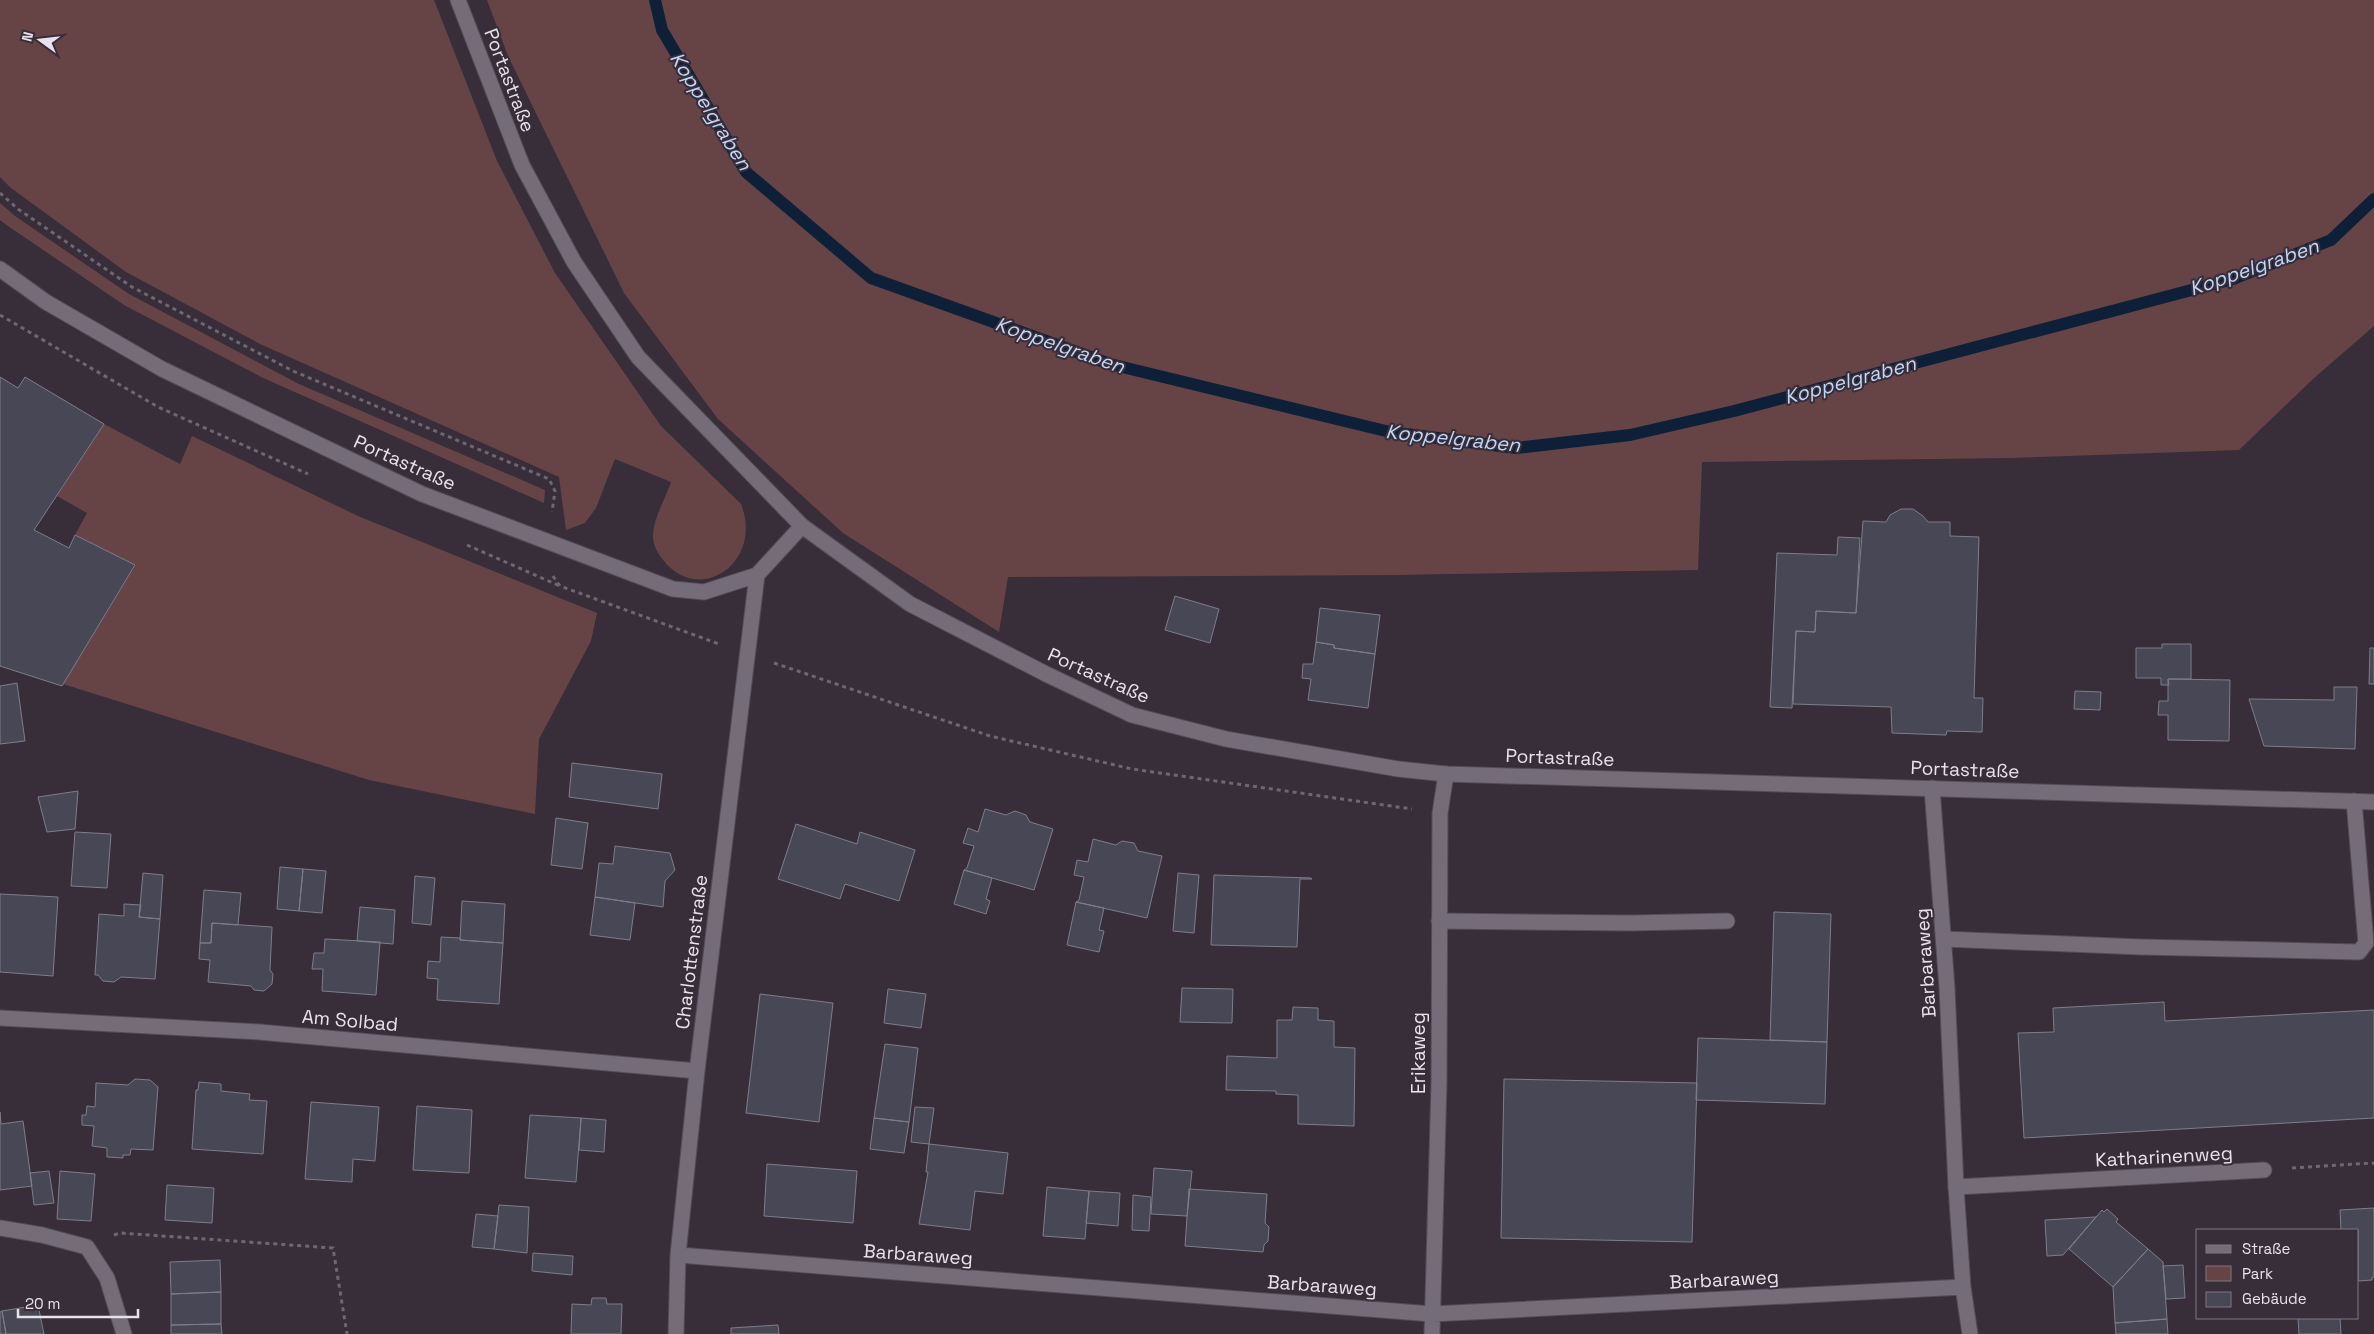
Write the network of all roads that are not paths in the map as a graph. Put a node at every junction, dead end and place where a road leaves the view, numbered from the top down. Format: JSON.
{"nodes":[{"id":1,"x":458,"y":0,"type":"edge"},
{"id":2,"x":0,"y":268,"type":"edge"},
{"id":3,"x":802,"y":526,"type":"junction"},
{"id":4,"x":757,"y":575,"type":"junction"},
{"id":5,"x":1446,"y":774,"type":"junction"},
{"id":6,"x":1932,"y":788,"type":"junction"},
{"id":7,"x":2354,"y":801,"type":"junction"},
{"id":8,"x":2374,"y":802,"type":"edge"},
{"id":9,"x":1439,"y":921,"type":"junction"},
{"id":10,"x":1727,"y":921,"type":"dead end"},
{"id":11,"x":1944,"y":939,"type":"junction"},
{"id":12,"x":0,"y":1018,"type":"edge"},
{"id":13,"x":697,"y":1071,"type":"junction"},
{"id":14,"x":2264,"y":1170,"type":"road end"},
{"id":15,"x":1956,"y":1187,"type":"junction"},
{"id":16,"x":0,"y":1228,"type":"edge"},
{"id":17,"x":678,"y":1256,"type":"junction"},
{"id":18,"x":1963,"y":1286,"type":"junction"},
{"id":19,"x":1432,"y":1314,"type":"junction"},
{"id":20,"x":124,"y":1334,"type":"edge"},
{"id":21,"x":676,"y":1334,"type":"edge"},
{"id":22,"x":1432,"y":1334,"type":"edge"},
{"id":23,"x":1970,"y":1334,"type":"edge"}],
"edges":[{"from":1,"to":3,"type":"street","name":"Portastraße"},
{"from":2,"to":4,"type":"street","name":"Portastraße"},
{"from":3,"to":4,"type":"street","name":"Portastraße"},
{"from":3,"to":5,"type":"street","name":"Portastraße"},
{"from":4,"to":13,"type":"street","name":"Charlottenstraße"},
{"from":5,"to":6,"type":"street","name":"Portastraße"},
{"from":5,"to":9,"type":"street","name":"Erikaweg"},
{"from":6,"to":7,"type":"street","name":"Portastraße"},
{"from":6,"to":11,"type":"street","name":"Barbaraweg"},
{"from":7,"to":8,"type":"street","name":"Portastraße"},
{"from":7,"to":11,"type":"street"},
{"from":9,"to":10,"type":"street"},
{"from":9,"to":19,"type":"street","name":"Erikaweg"},
{"from":11,"to":15,"type":"street","name":"Barbaraweg"},
{"from":12,"to":13,"type":"street","name":"Am Solbad"},
{"from":13,"to":17,"type":"street","name":"Charlottenstraße"},
{"from":14,"to":15,"type":"street","name":"Katharinenweg"},
{"from":15,"to":18,"type":"street","name":"Barbaraweg"},
{"from":16,"to":20,"type":"street"},
{"from":17,"to":19,"type":"street","name":"Barbaraweg"},
{"from":17,"to":21,"type":"street","name":"Charlottenstraße"},
{"from":18,"to":19,"type":"street","name":"Barbaraweg"},
{"from":18,"to":23,"type":"street","name":"Barbaraweg"},
{"from":19,"to":22,"type":"street","name":"Erikaweg"}]}
